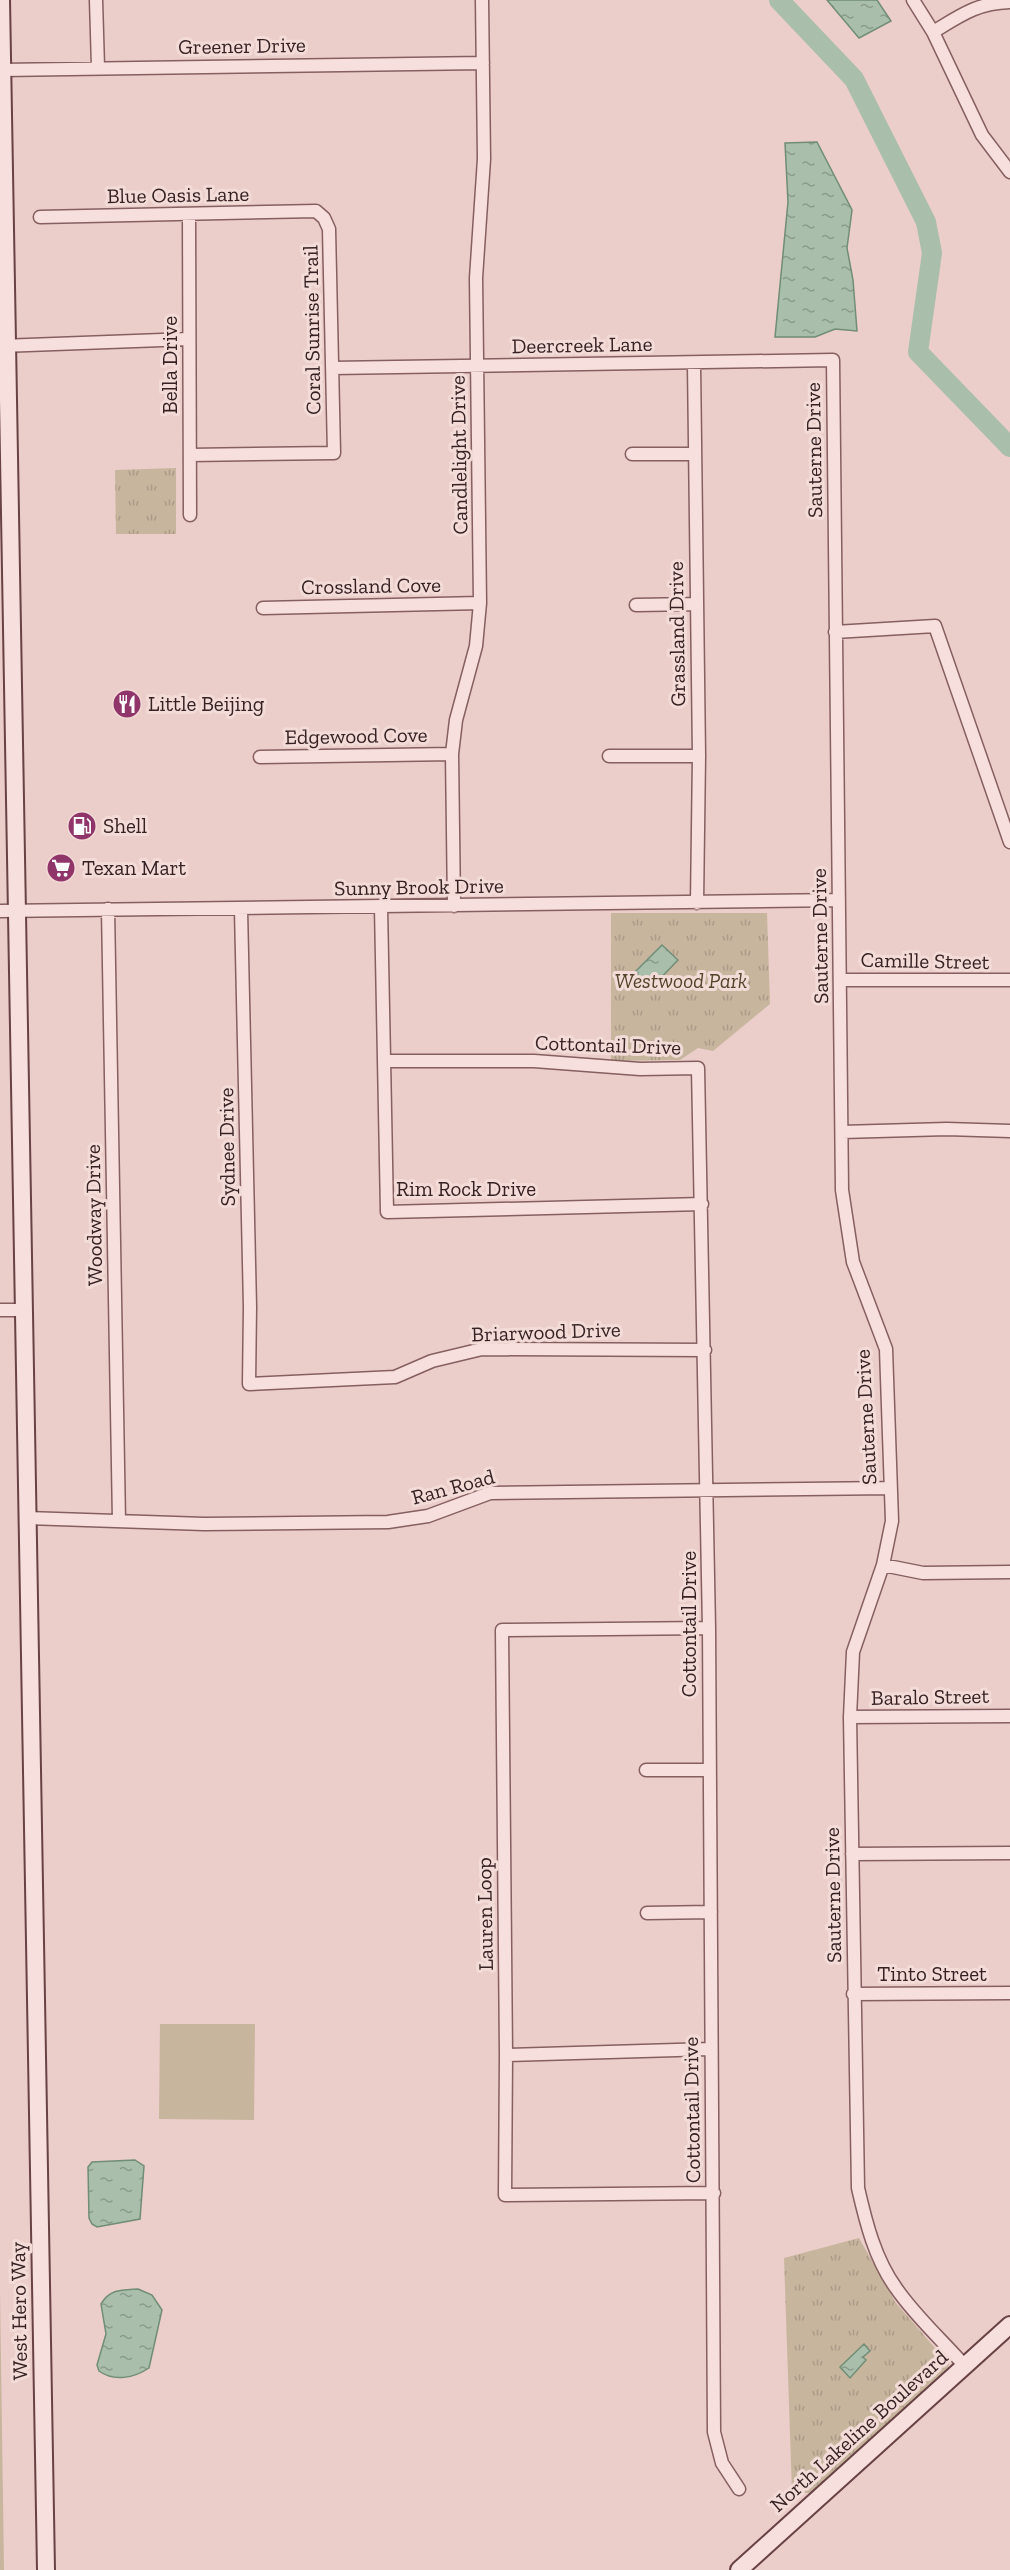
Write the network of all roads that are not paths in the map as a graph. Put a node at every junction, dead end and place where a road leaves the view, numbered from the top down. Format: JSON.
{"nodes":[{"id":1,"x":1,"y":0,"type":"edge"},
{"id":2,"x":96,"y":0,"type":"edge"},
{"id":3,"x":482,"y":0,"type":"edge"},
{"id":4,"x":913,"y":0,"type":"edge"},
{"id":5,"x":1010,"y":2,"type":"edge"},
{"id":6,"x":933,"y":32,"type":"junction"},
{"id":7,"x":483,"y":63,"type":"junction"},
{"id":8,"x":98,"y":67,"type":"junction"},
{"id":9,"x":2,"y":70,"type":"junction"},
{"id":10,"x":1010,"y":172,"type":"edge"},
{"id":11,"x":316,"y":211,"type":"joint"},
{"id":12,"x":189,"y":214,"type":"junction"},
{"id":13,"x":40,"y":217,"type":"dead end"},
{"id":14,"x":189,"y":339,"type":"junction"},
{"id":15,"x":3,"y":346,"type":"edge"},
{"id":16,"x":833,"y":360,"type":"joint"},
{"id":17,"x":694,"y":364,"type":"junction"},
{"id":18,"x":477,"y":366,"type":"junction"},
{"id":19,"x":332,"y":368,"type":"junction"},
{"id":20,"x":632,"y":454,"type":"dead end"},
{"id":21,"x":693,"y":454,"type":"junction"},
{"id":22,"x":189,"y":455,"type":"junction"},
{"id":23,"x":190,"y":515,"type":"dead end"},
{"id":24,"x":480,"y":603,"type":"junction"},
{"id":25,"x":696,"y":604,"type":"junction"},
{"id":26,"x":636,"y":605,"type":"dead end"},
{"id":27,"x":263,"y":608,"type":"dead end"},
{"id":28,"x":835,"y":632,"type":"junction"},
{"id":29,"x":452,"y":754,"type":"junction"},
{"id":30,"x":609,"y":756,"type":"dead end"},
{"id":31,"x":699,"y":756,"type":"junction"},
{"id":32,"x":260,"y":757,"type":"dead end"},
{"id":33,"x":1010,"y":842,"type":"edge"},
{"id":34,"x":839,"y":900,"type":"junction"},
{"id":35,"x":697,"y":903,"type":"junction"},
{"id":36,"x":454,"y":906,"type":"junction"},
{"id":37,"x":381,"y":907,"type":"junction"},
{"id":38,"x":108,"y":909,"type":"junction"},
{"id":39,"x":241,"y":910,"type":"junction"},
{"id":40,"x":8,"y":911,"type":"edge"},
{"id":41,"x":840,"y":980,"type":"junction"},
{"id":42,"x":1010,"y":981,"type":"edge"},
{"id":43,"x":384,"y":1061,"type":"junction"},
{"id":44,"x":1010,"y":1131,"type":"edge"},
{"id":45,"x":842,"y":1132,"type":"junction"},
{"id":46,"x":702,"y":1204,"type":"junction"},
{"id":47,"x":0,"y":1310,"type":"edge"},
{"id":48,"x":25,"y":1310,"type":"junction"},
{"id":49,"x":705,"y":1350,"type":"junction"},
{"id":50,"x":249,"y":1384,"type":"joint"},
{"id":51,"x":890,"y":1488,"type":"junction"},
{"id":52,"x":707,"y":1490,"type":"junction"},
{"id":53,"x":27,"y":1518,"type":"junction"},
{"id":54,"x":119,"y":1521,"type":"junction"},
{"id":55,"x":883,"y":1565,"type":"junction"},
{"id":56,"x":1010,"y":1572,"type":"edge"},
{"id":57,"x":709,"y":1628,"type":"junction"},
{"id":58,"x":1010,"y":1716,"type":"edge"},
{"id":59,"x":850,"y":1717,"type":"junction"},
{"id":60,"x":646,"y":1770,"type":"dead end"},
{"id":61,"x":710,"y":1770,"type":"junction"},
{"id":62,"x":1010,"y":1853,"type":"edge"},
{"id":63,"x":852,"y":1854,"type":"junction"},
{"id":64,"x":711,"y":1912,"type":"junction"},
{"id":65,"x":647,"y":1913,"type":"dead end"},
{"id":66,"x":1010,"y":1993,"type":"edge"},
{"id":67,"x":853,"y":1994,"type":"junction"},
{"id":68,"x":710,"y":2049,"type":"junction"},
{"id":69,"x":506,"y":2055,"type":"junction"},
{"id":70,"x":714,"y":2193,"type":"junction"},
{"id":71,"x":1010,"y":2325,"type":"edge"},
{"id":72,"x":964,"y":2365,"type":"junction"},
{"id":73,"x":739,"y":2490,"type":"dead end"},
{"id":74,"x":46,"y":2570,"type":"edge"},
{"id":75,"x":740,"y":2570,"type":"edge"}],
"edges":[{"from":1,"to":9,"type":"main road","name":"West Hero Way"},
{"from":2,"to":8,"type":"street"},
{"from":3,"to":7,"type":"street","name":"Candlelight Drive"},
{"from":4,"to":6,"type":"street"},
{"from":5,"to":6,"type":"street"},
{"from":6,"to":10,"type":"street"},
{"from":7,"to":8,"type":"street","name":"Greener Drive"},
{"from":7,"to":18,"type":"street","name":"Candlelight Drive"},
{"from":8,"to":9,"type":"street","name":"Greener Drive"},
{"from":9,"to":15,"type":"main road","name":"West Hero Way"},
{"from":11,"to":12,"type":"street","name":"Blue Oasis Lane"},
{"from":11,"to":19,"type":"street","name":"Coral Sunrise Trail"},
{"from":12,"to":13,"type":"street","name":"Blue Oasis Lane"},
{"from":12,"to":14,"type":"street","name":"Bella Drive"},
{"from":14,"to":15,"type":"street"},
{"from":14,"to":22,"type":"street","name":"Bella Drive"},
{"from":15,"to":40,"type":"main road","name":"West Hero Way"},
{"from":16,"to":17,"type":"street","name":"Deercreek Lane"},
{"from":16,"to":28,"type":"street","name":"Sauterne Drive"},
{"from":17,"to":18,"type":"street","name":"Deercreek Lane"},
{"from":17,"to":21,"type":"street","name":"Grassland Drive"},
{"from":18,"to":19,"type":"street","name":"Deercreek Lane"},
{"from":18,"to":24,"type":"street","name":"Candlelight Drive"},
{"from":19,"to":22,"type":"street","name":"Coral Sunrise Trail"},
{"from":20,"to":21,"type":"street"},
{"from":21,"to":25,"type":"street","name":"Grassland Drive"},
{"from":22,"to":23,"type":"street","name":"Bella Drive"},
{"from":24,"to":27,"type":"street","name":"Crossland Cove"},
{"from":24,"to":29,"type":"street","name":"Candlelight Drive"},
{"from":25,"to":26,"type":"street"},
{"from":25,"to":31,"type":"street","name":"Grassland Drive"},
{"from":28,"to":33,"type":"street"},
{"from":28,"to":34,"type":"street","name":"Sauterne Drive"},
{"from":29,"to":32,"type":"street","name":"Edgewood Cove"},
{"from":29,"to":36,"type":"street","name":"Candlelight Drive"},
{"from":30,"to":31,"type":"street"},
{"from":31,"to":35,"type":"street","name":"Grassland Drive"},
{"from":34,"to":35,"type":"street","name":"Sunny Brook Drive"},
{"from":34,"to":41,"type":"street","name":"Sauterne Drive"},
{"from":35,"to":36,"type":"street","name":"Sunny Brook Drive"},
{"from":36,"to":37,"type":"street","name":"Sunny Brook Drive"},
{"from":37,"to":39,"type":"street","name":"Sunny Brook Drive"},
{"from":37,"to":43,"type":"street","name":"Rim Rock Drive"},
{"from":38,"to":39,"type":"street","name":"Sunny Brook Drive"},
{"from":38,"to":40,"type":"street","name":"Sunny Brook Drive"},
{"from":38,"to":54,"type":"street","name":"Woodway Drive"},
{"from":39,"to":50,"type":"street","name":"Sydnee Drive"},
{"from":40,"to":48,"type":"main road","name":"West Hero Way"},
{"from":41,"to":42,"type":"street","name":"Camille Street"},
{"from":41,"to":45,"type":"street","name":"Sauterne Drive"},
{"from":43,"to":46,"type":"street","name":"Cottontail Drive"},
{"from":43,"to":46,"type":"street","name":"Rim Rock Drive"},
{"from":44,"to":45,"type":"street"},
{"from":45,"to":51,"type":"street","name":"Sauterne Drive"},
{"from":46,"to":49,"type":"street","name":"Cottontail Drive"},
{"from":47,"to":48,"type":"street"},
{"from":48,"to":53,"type":"main road","name":"West Hero Way"},
{"from":49,"to":50,"type":"street","name":"Briarwood Drive"},
{"from":49,"to":52,"type":"street","name":"Cottontail Drive"},
{"from":51,"to":52,"type":"street","name":"Ran Road"},
{"from":51,"to":55,"type":"street","name":"Sauterne Drive"},
{"from":52,"to":54,"type":"street","name":"Ran Road"},
{"from":52,"to":57,"type":"street","name":"Cottontail Drive"},
{"from":53,"to":54,"type":"street","name":"Ran Road"},
{"from":53,"to":74,"type":"main road","name":"West Hero Way"},
{"from":55,"to":56,"type":"street"},
{"from":55,"to":59,"type":"street","name":"Sauterne Drive"},
{"from":57,"to":61,"type":"street","name":"Cottontail Drive"},
{"from":57,"to":69,"type":"street","name":"Lauren Loop"},
{"from":58,"to":59,"type":"street","name":"Baralo Street"},
{"from":59,"to":63,"type":"street","name":"Sauterne Drive"},
{"from":60,"to":61,"type":"street"},
{"from":61,"to":64,"type":"street","name":"Cottontail Drive"},
{"from":62,"to":63,"type":"street"},
{"from":63,"to":67,"type":"street","name":"Sauterne Drive"},
{"from":64,"to":65,"type":"street"},
{"from":64,"to":68,"type":"street","name":"Cottontail Drive"},
{"from":66,"to":67,"type":"street","name":"Tinto Street"},
{"from":67,"to":72,"type":"street","name":"Sauterne Drive"},
{"from":68,"to":69,"type":"street"},
{"from":68,"to":70,"type":"street","name":"Cottontail Drive"},
{"from":69,"to":70,"type":"street","name":"Lauren Loop"},
{"from":70,"to":73,"type":"street","name":"Cottontail Drive"},
{"from":71,"to":72,"type":"main road","name":"North Lakeline Boulevard"},
{"from":72,"to":75,"type":"main road","name":"North Lakeline Boulevard"}]}
